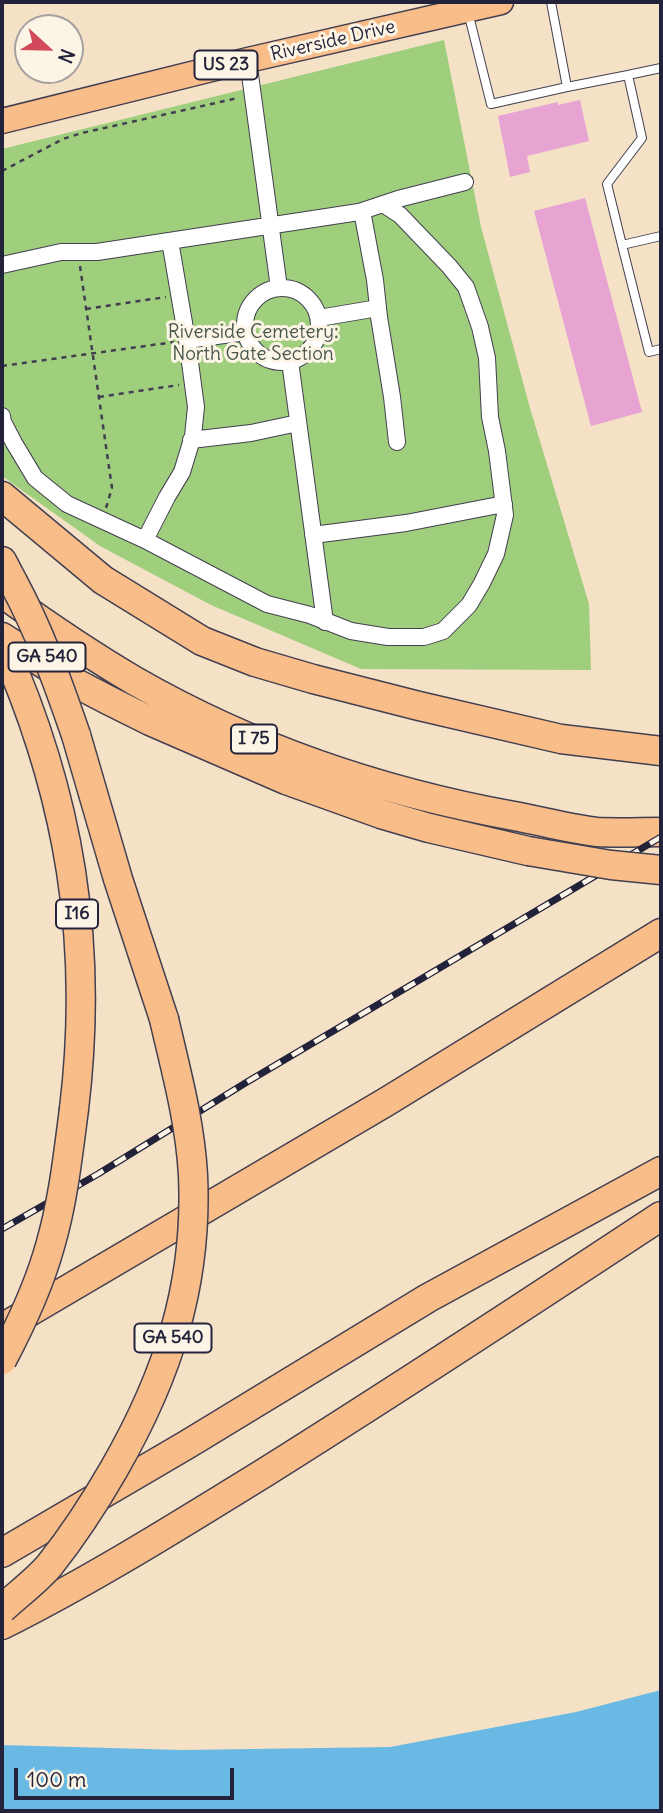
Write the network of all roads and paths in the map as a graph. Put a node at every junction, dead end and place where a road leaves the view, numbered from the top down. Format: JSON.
{"nodes":[{"id":1,"x":501,"y":2,"type":"edge"},
{"id":2,"x":551,"y":2,"type":"edge"},
{"id":3,"x":467,"y":9,"type":"junction"},
{"id":4,"x":248,"y":60,"type":"junction"},
{"id":5,"x":661,"y":68,"type":"edge"},
{"id":6,"x":628,"y":75,"type":"junction"},
{"id":7,"x":567,"y":87,"type":"junction"},
{"id":8,"x":253,"y":95,"type":"junction"},
{"id":9,"x":2,"y":121,"type":"edge"},
{"id":10,"x":2,"y":171,"type":"edge"},
{"id":11,"x":465,"y":182,"type":"dead end"},
{"id":12,"x":383,"y":204,"type":"junction"},
{"id":13,"x":362,"y":211,"type":"junction"},
{"id":14,"x":271,"y":226,"type":"junction"},
{"id":15,"x":661,"y":236,"type":"edge"},
{"id":16,"x":170,"y":241,"type":"junction"},
{"id":17,"x":622,"y":245,"type":"junction"},
{"id":18,"x":78,"y":252,"type":"junction"},
{"id":19,"x":2,"y":265,"type":"edge"},
{"id":20,"x":279,"y":288,"type":"junction"},
{"id":21,"x":180,"y":295,"type":"junction"},
{"id":22,"x":378,"y":308,"type":"junction"},
{"id":23,"x":86,"y":309,"type":"junction"},
{"id":24,"x":319,"y":318,"type":"junction"},
{"id":25,"x":246,"y":332,"type":"junction"},
{"id":26,"x":187,"y":340,"type":"junction"},
{"id":27,"x":661,"y":349,"type":"edge"},
{"id":28,"x":93,"y":352,"type":"junction"},
{"id":29,"x":290,"y":361,"type":"junction"},
{"id":30,"x":2,"y":366,"type":"edge"},
{"id":31,"x":193,"y":383,"type":"junction"},
{"id":32,"x":99,"y":397,"type":"junction"},
{"id":33,"x":2,"y":416,"type":"edge"},
{"id":34,"x":2,"y":422,"type":"edge"},
{"id":35,"x":298,"y":422,"type":"junction"},
{"id":36,"x":191,"y":440,"type":"junction"},
{"id":37,"x":397,"y":442,"type":"dead end"},
{"id":38,"x":2,"y":496,"type":"edge"},
{"id":39,"x":504,"y":504,"type":"junction"},
{"id":40,"x":99,"y":518,"type":"junction"},
{"id":41,"x":313,"y":535,"type":"junction"},
{"id":42,"x":145,"y":540,"type":"junction"},
{"id":43,"x":6,"y":579,"type":"edge"},
{"id":44,"x":325,"y":622,"type":"junction"},
{"id":45,"x":2,"y":637,"type":"edge"},
{"id":46,"x":2,"y":643,"type":"edge"},
{"id":47,"x":661,"y":751,"type":"edge"},
{"id":48,"x":661,"y":832,"type":"edge"},
{"id":49,"x":661,"y":870,"type":"edge"},
{"id":50,"x":661,"y":933,"type":"edge"},
{"id":51,"x":661,"y":1171,"type":"edge"},
{"id":52,"x":661,"y":1216,"type":"edge"},
{"id":53,"x":2,"y":1328,"type":"edge"},
{"id":54,"x":2,"y":1360,"type":"edge"},
{"id":55,"x":2,"y":1553,"type":"edge"},
{"id":56,"x":2,"y":1609,"type":"edge"},
{"id":57,"x":2,"y":1625,"type":"edge"}],
"edges":[{"from":1,"to":3,"type":"main road","name":"Riverside Drive","number":"US 23"},
{"from":2,"to":7,"type":"lane"},
{"from":3,"to":4,"type":"main road","name":"Riverside Drive","number":"US 23"},
{"from":3,"to":7,"type":"lane"},
{"from":4,"to":8,"type":"street"},
{"from":4,"to":9,"type":"main road","name":"Riverside Drive","number":"US 23"},
{"from":5,"to":6,"type":"lane"},
{"from":6,"to":7,"type":"lane"},
{"from":6,"to":17,"type":"lane"},
{"from":8,"to":10,"type":"path"},
{"from":8,"to":14,"type":"street"},
{"from":11,"to":12,"type":"street"},
{"from":12,"to":13,"type":"street"},
{"from":12,"to":39,"type":"street"},
{"from":13,"to":14,"type":"street"},
{"from":13,"to":22,"type":"street"},
{"from":14,"to":16,"type":"street"},
{"from":14,"to":20,"type":"street"},
{"from":15,"to":17,"type":"lane"},
{"from":16,"to":18,"type":"street"},
{"from":16,"to":21,"type":"street"},
{"from":17,"to":27,"type":"lane"},
{"from":18,"to":19,"type":"street"},
{"from":18,"to":23,"type":"path"},
{"from":20,"to":24,"type":"street"},
{"from":20,"to":25,"type":"street"},
{"from":21,"to":23,"type":"path"},
{"from":21,"to":26,"type":"street"},
{"from":22,"to":24,"type":"street"},
{"from":22,"to":37,"type":"street"},
{"from":23,"to":28,"type":"path"},
{"from":24,"to":29,"type":"street"},
{"from":25,"to":26,"type":"street"},
{"from":25,"to":29,"type":"street"},
{"from":26,"to":28,"type":"path"},
{"from":26,"to":31,"type":"street"},
{"from":28,"to":30,"type":"path"},
{"from":28,"to":32,"type":"path"},
{"from":29,"to":35,"type":"street"},
{"from":31,"to":32,"type":"path"},
{"from":31,"to":36,"type":"street"},
{"from":32,"to":40,"type":"path"},
{"from":33,"to":34,"type":"street"},
{"from":34,"to":40,"type":"street"},
{"from":35,"to":36,"type":"street"},
{"from":35,"to":41,"type":"street"},
{"from":36,"to":42,"type":"street"},
{"from":38,"to":47,"type":"highway"},
{"from":39,"to":41,"type":"street"},
{"from":39,"to":44,"type":"street"},
{"from":40,"to":42,"type":"street"},
{"from":41,"to":44,"type":"street"},
{"from":42,"to":44,"type":"street"},
{"from":43,"to":48,"type":"highway","number":"I 75"},
{"from":43,"to":56,"type":"highway","number":"GA 540","bridge":true},
{"from":45,"to":49,"type":"highway","number":"I 75","bridge":true},
{"from":46,"to":54,"type":"highway","number":"I16","bridge":true},
{"from":50,"to":53,"type":"highway"},
{"from":51,"to":55,"type":"highway"},
{"from":52,"to":57,"type":"highway"}]}
